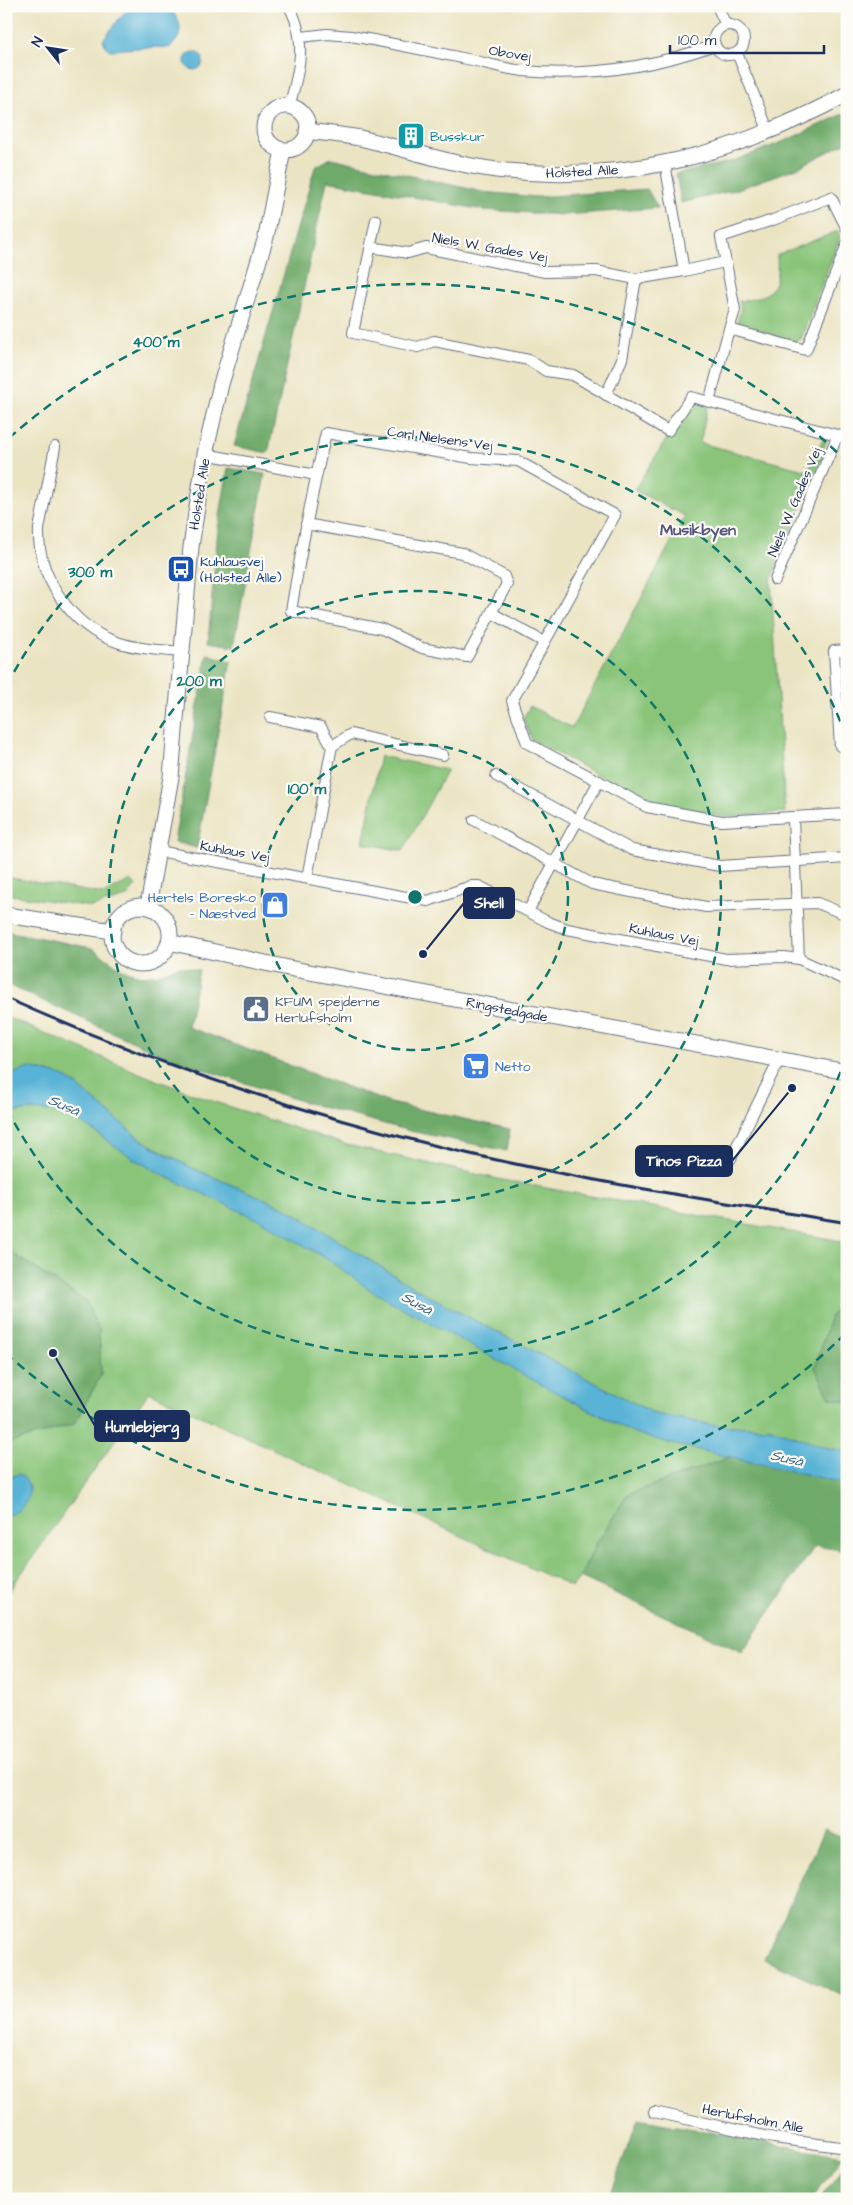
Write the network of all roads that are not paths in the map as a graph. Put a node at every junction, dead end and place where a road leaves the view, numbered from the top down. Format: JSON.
{"nodes":[{"id":1,"x":289,"y":6,"type":"edge"},
{"id":2,"x":717,"y":6,"type":"edge"},
{"id":3,"x":726,"y":24,"type":"junction"},
{"id":4,"x":301,"y":37,"type":"junction"},
{"id":5,"x":715,"y":45,"type":"junction"},
{"id":6,"x":737,"y":53,"type":"junction"},
{"id":7,"x":847,"y":94,"type":"edge"},
{"id":8,"x":289,"y":106,"type":"junction"},
{"id":9,"x":307,"y":131,"type":"junction"},
{"id":10,"x":769,"y":132,"type":"junction"},
{"id":11,"x":283,"y":150,"type":"junction"},
{"id":12,"x":665,"y":163,"type":"junction"},
{"id":13,"x":847,"y":202,"type":"edge"},
{"id":14,"x":836,"y":207,"type":"junction"},
{"id":15,"x":376,"y":220,"type":"dead end"},
{"id":16,"x":847,"y":229,"type":"edge"},
{"id":17,"x":847,"y":244,"type":"edge"},
{"id":18,"x":370,"y":247,"type":"junction"},
{"id":19,"x":725,"y":262,"type":"junction"},
{"id":20,"x":684,"y":271,"type":"junction"},
{"id":21,"x":636,"y":279,"type":"junction"},
{"id":22,"x":729,"y":329,"type":"junction"},
{"id":23,"x":606,"y":395,"type":"junction"},
{"id":24,"x":709,"y":402,"type":"junction"},
{"id":25,"x":842,"y":434,"type":"edge"},
{"id":26,"x":54,"y":447,"type":"dead end"},
{"id":27,"x":205,"y":454,"type":"junction"},
{"id":28,"x":316,"y":475,"type":"junction"},
{"id":29,"x":306,"y":524,"type":"junction"},
{"id":30,"x":775,"y":580,"type":"dead end"},
{"id":31,"x":492,"y":613,"type":"junction"},
{"id":32,"x":544,"y":642,"type":"junction"},
{"id":33,"x":847,"y":650,"type":"edge"},
{"id":34,"x":181,"y":652,"type":"junction"},
{"id":35,"x":270,"y":717,"type":"dead end"},
{"id":36,"x":332,"y":746,"type":"junction"},
{"id":37,"x":847,"y":746,"type":"edge"},
{"id":38,"x":443,"y":756,"type":"dead end"},
{"id":39,"x":496,"y":776,"type":"dead end"},
{"id":40,"x":599,"y":781,"type":"junction"},
{"id":41,"x":847,"y":814,"type":"edge"},
{"id":42,"x":792,"y":818,"type":"junction"},
{"id":43,"x":474,"y":820,"type":"dead end"},
{"id":44,"x":577,"y":821,"type":"junction"},
{"id":45,"x":158,"y":851,"type":"junction"},
{"id":46,"x":847,"y":858,"type":"edge"},
{"id":47,"x":795,"y":861,"type":"junction"},
{"id":48,"x":554,"y":863,"type":"junction"},
{"id":49,"x":306,"y":878,"type":"junction"},
{"id":50,"x":798,"y":905,"type":"junction"},
{"id":51,"x":148,"y":906,"type":"junction"},
{"id":52,"x":528,"y":911,"type":"junction"},
{"id":53,"x":6,"y":915,"type":"edge"},
{"id":54,"x":847,"y":915,"type":"edge"},
{"id":55,"x":113,"y":931,"type":"junction"},
{"id":56,"x":169,"y":942,"type":"junction"},
{"id":57,"x":799,"y":959,"type":"junction"},
{"id":58,"x":847,"y":981,"type":"edge"},
{"id":59,"x":779,"y":1060,"type":"junction"},
{"id":60,"x":847,"y":1072,"type":"edge"},
{"id":61,"x":730,"y":1160,"type":"dead end"},
{"id":62,"x":654,"y":2112,"type":"dead end"},
{"id":63,"x":847,"y":2148,"type":"edge"}],
"edges":[{"from":1,"to":4,"type":"street"},
{"from":2,"to":3,"type":"street"},
{"from":3,"to":5,"type":"street"},
{"from":3,"to":6,"type":"street"},
{"from":4,"to":5,"type":"street","name":"Obovej"},
{"from":4,"to":8,"type":"street"},
{"from":5,"to":6,"type":"street"},
{"from":6,"to":10,"type":"street"},
{"from":7,"to":10,"type":"street","name":"Holsted Alle"},
{"from":8,"to":9,"type":"street"},
{"from":8,"to":11,"type":"street"},
{"from":9,"to":11,"type":"street"},
{"from":9,"to":12,"type":"street","name":"Holsted Alle"},
{"from":10,"to":12,"type":"street","name":"Holsted Alle"},
{"from":11,"to":27,"type":"street","name":"Holsted Alle"},
{"from":12,"to":20,"type":"street"},
{"from":13,"to":14,"type":"street"},
{"from":14,"to":16,"type":"street"},
{"from":14,"to":19,"type":"street"},
{"from":15,"to":18,"type":"street","name":"Niels W. Gades Vej"},
{"from":17,"to":22,"type":"street"},
{"from":18,"to":21,"type":"street","name":"Niels W. Gades Vej"},
{"from":18,"to":23,"type":"street","name":"Niels W. Gades Vej"},
{"from":19,"to":20,"type":"street","name":"Niels W. Gades Vej"},
{"from":19,"to":22,"type":"street"},
{"from":20,"to":21,"type":"street","name":"Niels W. Gades Vej"},
{"from":21,"to":23,"type":"street"},
{"from":22,"to":24,"type":"street"},
{"from":23,"to":24,"type":"street","name":"Niels W. Gades Vej"},
{"from":24,"to":25,"type":"street","name":"Niels W. Gades Vej"},
{"from":25,"to":30,"type":"street","name":"Niels W. Gades Vej"},
{"from":26,"to":34,"type":"street"},
{"from":27,"to":28,"type":"street"},
{"from":27,"to":34,"type":"street","name":"Holsted Alle"},
{"from":28,"to":29,"type":"street","name":"Carl Nielsens Vej"},
{"from":28,"to":32,"type":"street","name":"Carl Nielsens Vej"},
{"from":29,"to":31,"type":"street","name":"Carl Nielsens Vej"},
{"from":29,"to":31,"type":"street","name":"Carl Nielsens Vej"},
{"from":31,"to":32,"type":"street"},
{"from":32,"to":40,"type":"street","name":"Carl Nielsens Vej"},
{"from":33,"to":37,"type":"street"},
{"from":34,"to":45,"type":"street","name":"Holsted Alle"},
{"from":35,"to":36,"type":"street"},
{"from":36,"to":38,"type":"street"},
{"from":36,"to":49,"type":"street"},
{"from":39,"to":44,"type":"street"},
{"from":40,"to":42,"type":"street"},
{"from":40,"to":44,"type":"street"},
{"from":41,"to":42,"type":"street"},
{"from":42,"to":47,"type":"street"},
{"from":43,"to":48,"type":"street"},
{"from":44,"to":47,"type":"street"},
{"from":44,"to":48,"type":"street"},
{"from":45,"to":49,"type":"street","name":"Kuhlaus Vej"},
{"from":45,"to":51,"type":"street","name":"Holsted Alle"},
{"from":46,"to":47,"type":"street"},
{"from":47,"to":50,"type":"street"},
{"from":48,"to":50,"type":"street"},
{"from":48,"to":52,"type":"street"},
{"from":49,"to":52,"type":"street","name":"Kuhlaus Vej"},
{"from":50,"to":54,"type":"street"},
{"from":50,"to":57,"type":"street"},
{"from":51,"to":55,"type":"street"},
{"from":51,"to":56,"type":"street"},
{"from":52,"to":57,"type":"street","name":"Kuhlaus Vej"},
{"from":53,"to":55,"type":"street"},
{"from":55,"to":56,"type":"street"},
{"from":56,"to":59,"type":"street","name":"Ringstedgade"},
{"from":57,"to":58,"type":"street","name":"Kuhlaus Vej"},
{"from":59,"to":60,"type":"street","name":"Ringstedgade"},
{"from":59,"to":61,"type":"street"},
{"from":62,"to":63,"type":"street","name":"Herlufsholm Alle"}]}
